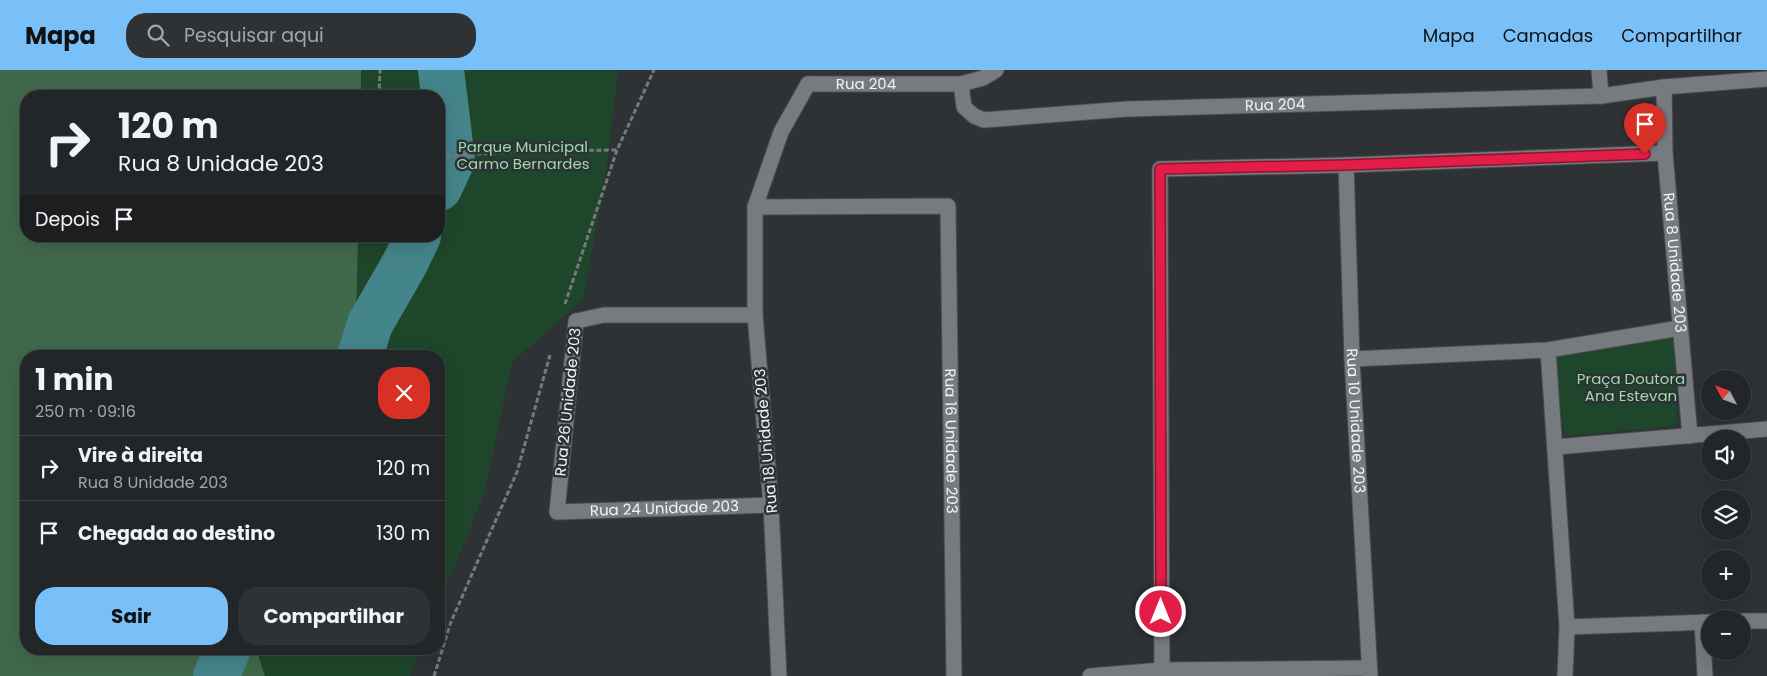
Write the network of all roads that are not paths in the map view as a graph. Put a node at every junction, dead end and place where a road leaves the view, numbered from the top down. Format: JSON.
{"nodes":[{"id":1,"x":1599,"y":70,"type":"edge"},
{"id":2,"x":996,"y":71,"type":"edge"},
{"id":3,"x":808,"y":77,"type":"edge"},
{"id":4,"x":1767,"y":79,"type":"edge"},
{"id":5,"x":961,"y":84,"type":"junction"},
{"id":6,"x":1664,"y":87,"type":"junction"},
{"id":7,"x":1601,"y":96,"type":"junction"},
{"id":8,"x":1665,"y":153,"type":"junction"},
{"id":9,"x":1346,"y":165,"type":"junction"},
{"id":10,"x":755,"y":207,"type":"junction"},
{"id":11,"x":755,"y":315,"type":"junction"},
{"id":12,"x":1680,"y":328,"type":"junction"},
{"id":13,"x":1548,"y":350,"type":"junction"},
{"id":14,"x":1352,"y":359,"type":"junction"},
{"id":15,"x":1767,"y":429,"type":"edge"},
{"id":16,"x":1690,"y":436,"type":"junction"},
{"id":17,"x":1555,"y":448,"type":"junction"},
{"id":18,"x":771,"y":505,"type":"junction"},
{"id":19,"x":557,"y":512,"type":"joint"},
{"id":20,"x":1751,"y":621,"type":"edge"},
{"id":21,"x":1767,"y":621,"type":"edge"},
{"id":22,"x":1701,"y":622,"type":"edge"},
{"id":23,"x":1567,"y":627,"type":"junction"},
{"id":24,"x":1705,"y":660,"type":"edge"},
{"id":25,"x":1369,"y":672,"type":"edge"},
{"id":26,"x":1162,"y":673,"type":"edge"},
{"id":27,"x":779,"y":676,"type":"edge"},
{"id":28,"x":954,"y":676,"type":"edge"},
{"id":29,"x":1090,"y":676,"type":"edge"},
{"id":30,"x":1565,"y":676,"type":"edge"},
{"id":31,"x":1705,"y":676,"type":"edge"}],
"edges":[{"from":1,"to":7,"type":"street"},
{"from":2,"to":5,"type":"street"},
{"from":3,"to":5,"type":"street","name":"Rua 204"},
{"from":3,"to":10,"type":"street","name":"Rua 18 Unidade 203"},
{"from":4,"to":6,"type":"street","name":"Rua 204"},
{"from":5,"to":7,"type":"street","name":"Rua 204"},
{"from":6,"to":7,"type":"street","name":"Rua 204"},
{"from":6,"to":8,"type":"street","name":"Rua 8 Unidade 203"},
{"from":8,"to":9,"type":"street"},
{"from":8,"to":12,"type":"street","name":"Rua 8 Unidade 203"},
{"from":9,"to":14,"type":"street","name":"Rua 10 Unidade 203"},
{"from":9,"to":26,"type":"street"},
{"from":10,"to":11,"type":"street","name":"Rua 18 Unidade 203"},
{"from":10,"to":28,"type":"street","name":"Rua 16 Unidade 203"},
{"from":11,"to":18,"type":"street","name":"Rua 18 Unidade 203"},
{"from":11,"to":19,"type":"street","name":"Rua 26 Unidade 203"},
{"from":12,"to":13,"type":"street","name":"Rua 8 Unidade 203"},
{"from":12,"to":16,"type":"street"},
{"from":13,"to":14,"type":"street","name":"Rua 8 Unidade 203"},
{"from":13,"to":17,"type":"street"},
{"from":14,"to":25,"type":"street","name":"Rua 10 Unidade 203"},
{"from":15,"to":16,"type":"street"},
{"from":16,"to":17,"type":"street"},
{"from":17,"to":23,"type":"street"},
{"from":18,"to":19,"type":"street","name":"Rua 24 Unidade 203"},
{"from":18,"to":27,"type":"street","name":"Rua 18 Unidade 203"},
{"from":20,"to":21,"type":"street"},
{"from":22,"to":23,"type":"street"},
{"from":23,"to":30,"type":"street"},
{"from":24,"to":31,"type":"street"},
{"from":25,"to":26,"type":"street"},
{"from":26,"to":29,"type":"street"}]}
